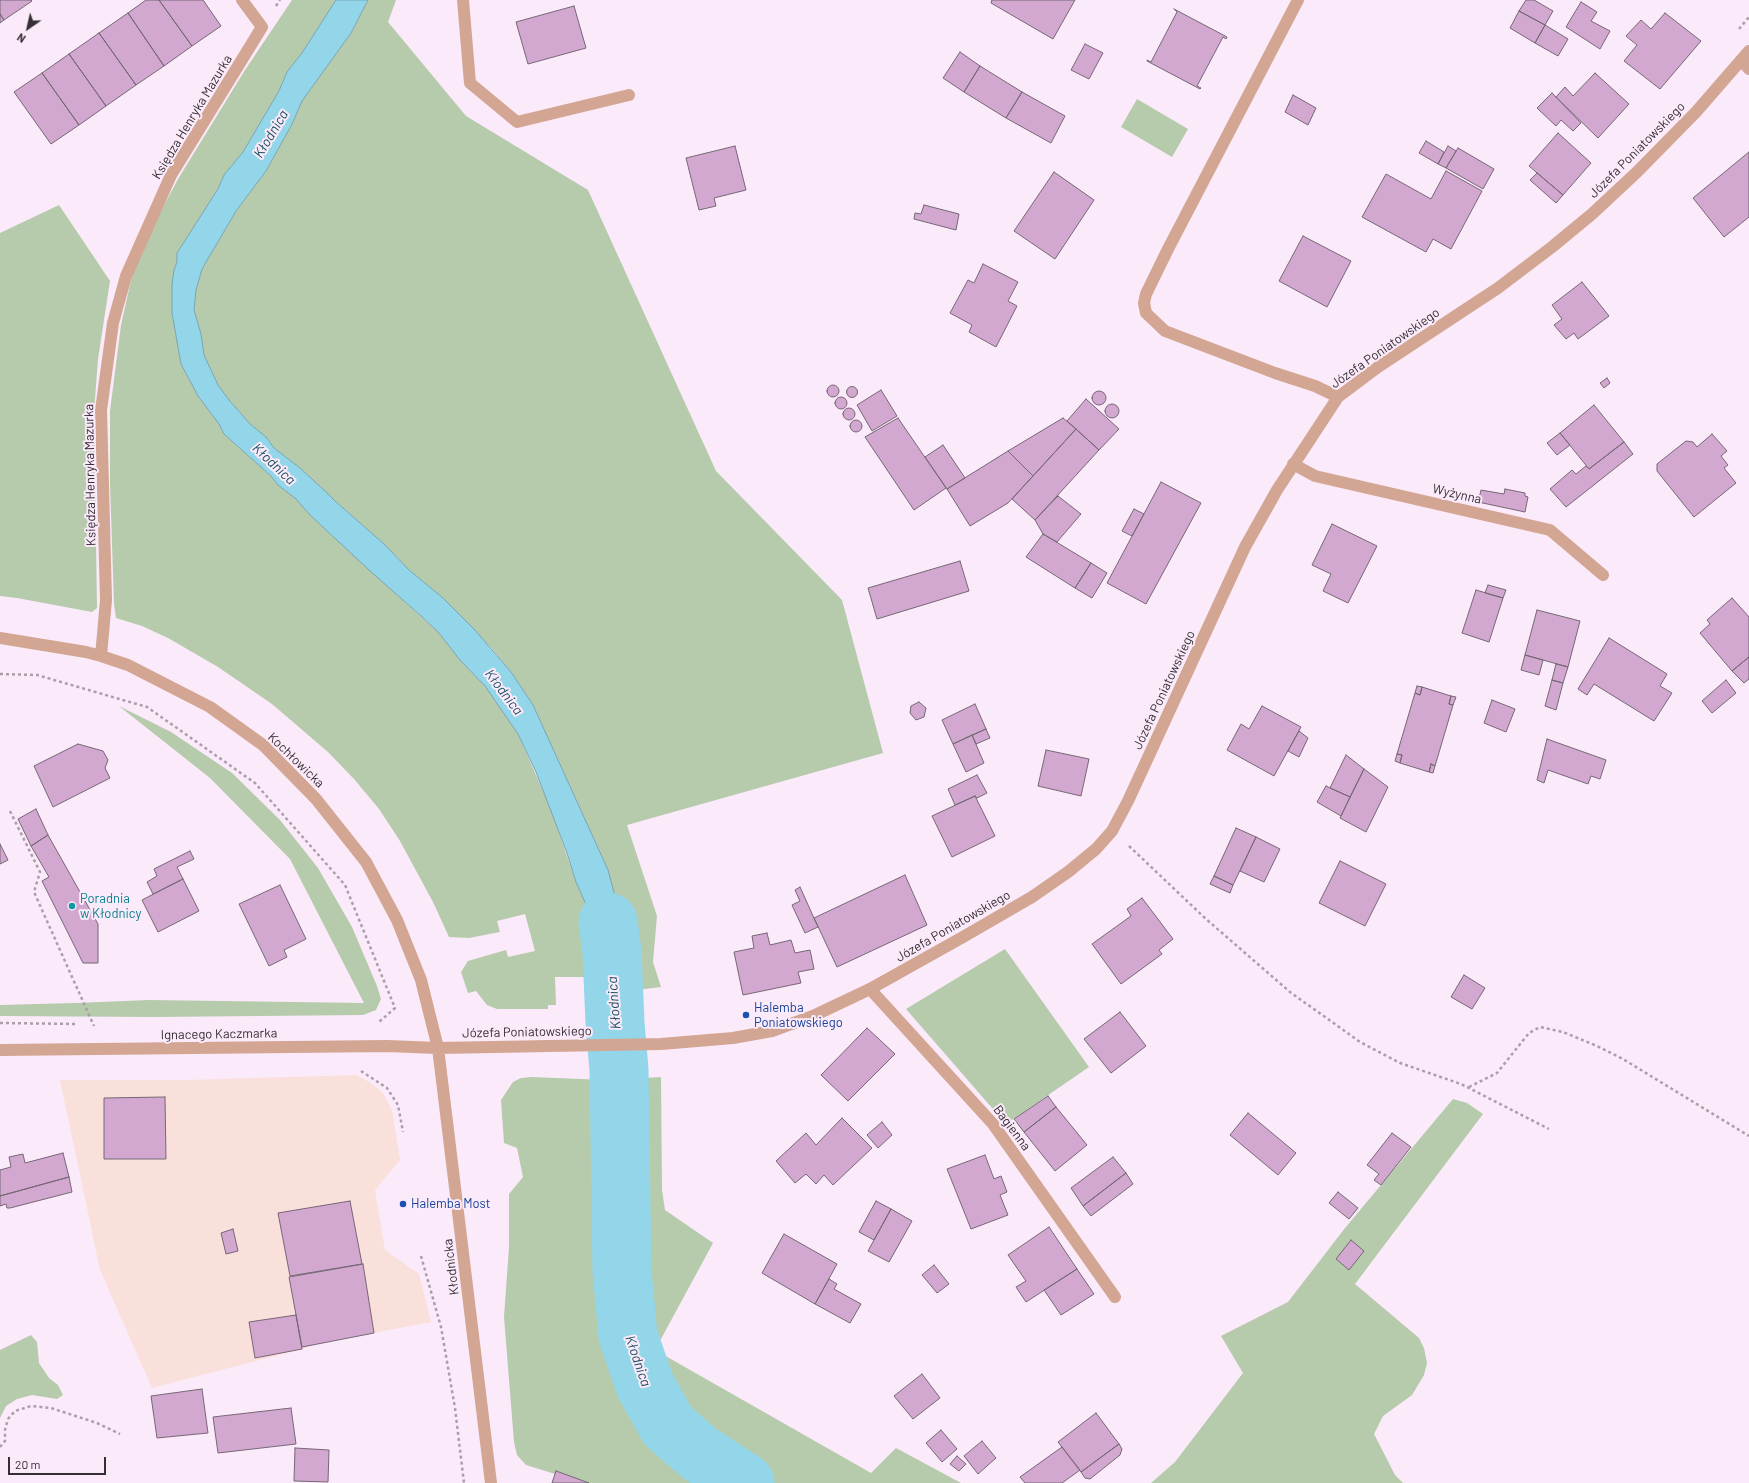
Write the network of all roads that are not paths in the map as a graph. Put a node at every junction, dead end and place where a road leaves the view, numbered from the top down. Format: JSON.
{"nodes":[{"id":1,"x":242,"y":0,"type":"edge"},
{"id":2,"x":463,"y":0,"type":"edge"},
{"id":3,"x":1298,"y":0,"type":"edge"},
{"id":4,"x":1749,"y":51,"type":"edge"},
{"id":5,"x":1745,"y":65,"type":"edge"},
{"id":6,"x":629,"y":95,"type":"dead end"},
{"id":7,"x":1338,"y":397,"type":"junction"},
{"id":8,"x":1293,"y":464,"type":"junction"},
{"id":9,"x":1603,"y":575,"type":"dead end"},
{"id":10,"x":0,"y":638,"type":"edge"},
{"id":11,"x":101,"y":656,"type":"junction"},
{"id":12,"x":870,"y":989,"type":"junction"},
{"id":13,"x":438,"y":1048,"type":"junction"},
{"id":14,"x":0,"y":1050,"type":"edge"},
{"id":15,"x":1115,"y":1297,"type":"dead end"},
{"id":16,"x":491,"y":1483,"type":"edge"}],
"edges":[{"from":1,"to":11,"type":"street","name":"Księdza Henryka Mazurka"},
{"from":2,"to":6,"type":"street"},
{"from":3,"to":7,"type":"street"},
{"from":4,"to":5,"type":"street","name":"Józefa Poniatowskiego"},
{"from":5,"to":7,"type":"street","name":"Józefa Poniatowskiego"},
{"from":7,"to":8,"type":"street","name":"Józefa Poniatowskiego"},
{"from":8,"to":9,"type":"street","name":"Wyżynna"},
{"from":8,"to":12,"type":"street","name":"Józefa Poniatowskiego"},
{"from":10,"to":11,"type":"street","name":"Kochłowicka"},
{"from":11,"to":13,"type":"street","name":"Kochłowicka"},
{"from":12,"to":13,"type":"street","name":"Józefa Poniatowskiego"},
{"from":12,"to":15,"type":"street","name":"Bagienna"},
{"from":13,"to":14,"type":"street","name":"Ignacego Kaczmarka"},
{"from":13,"to":16,"type":"street","name":"Kłodnicka"}]}
